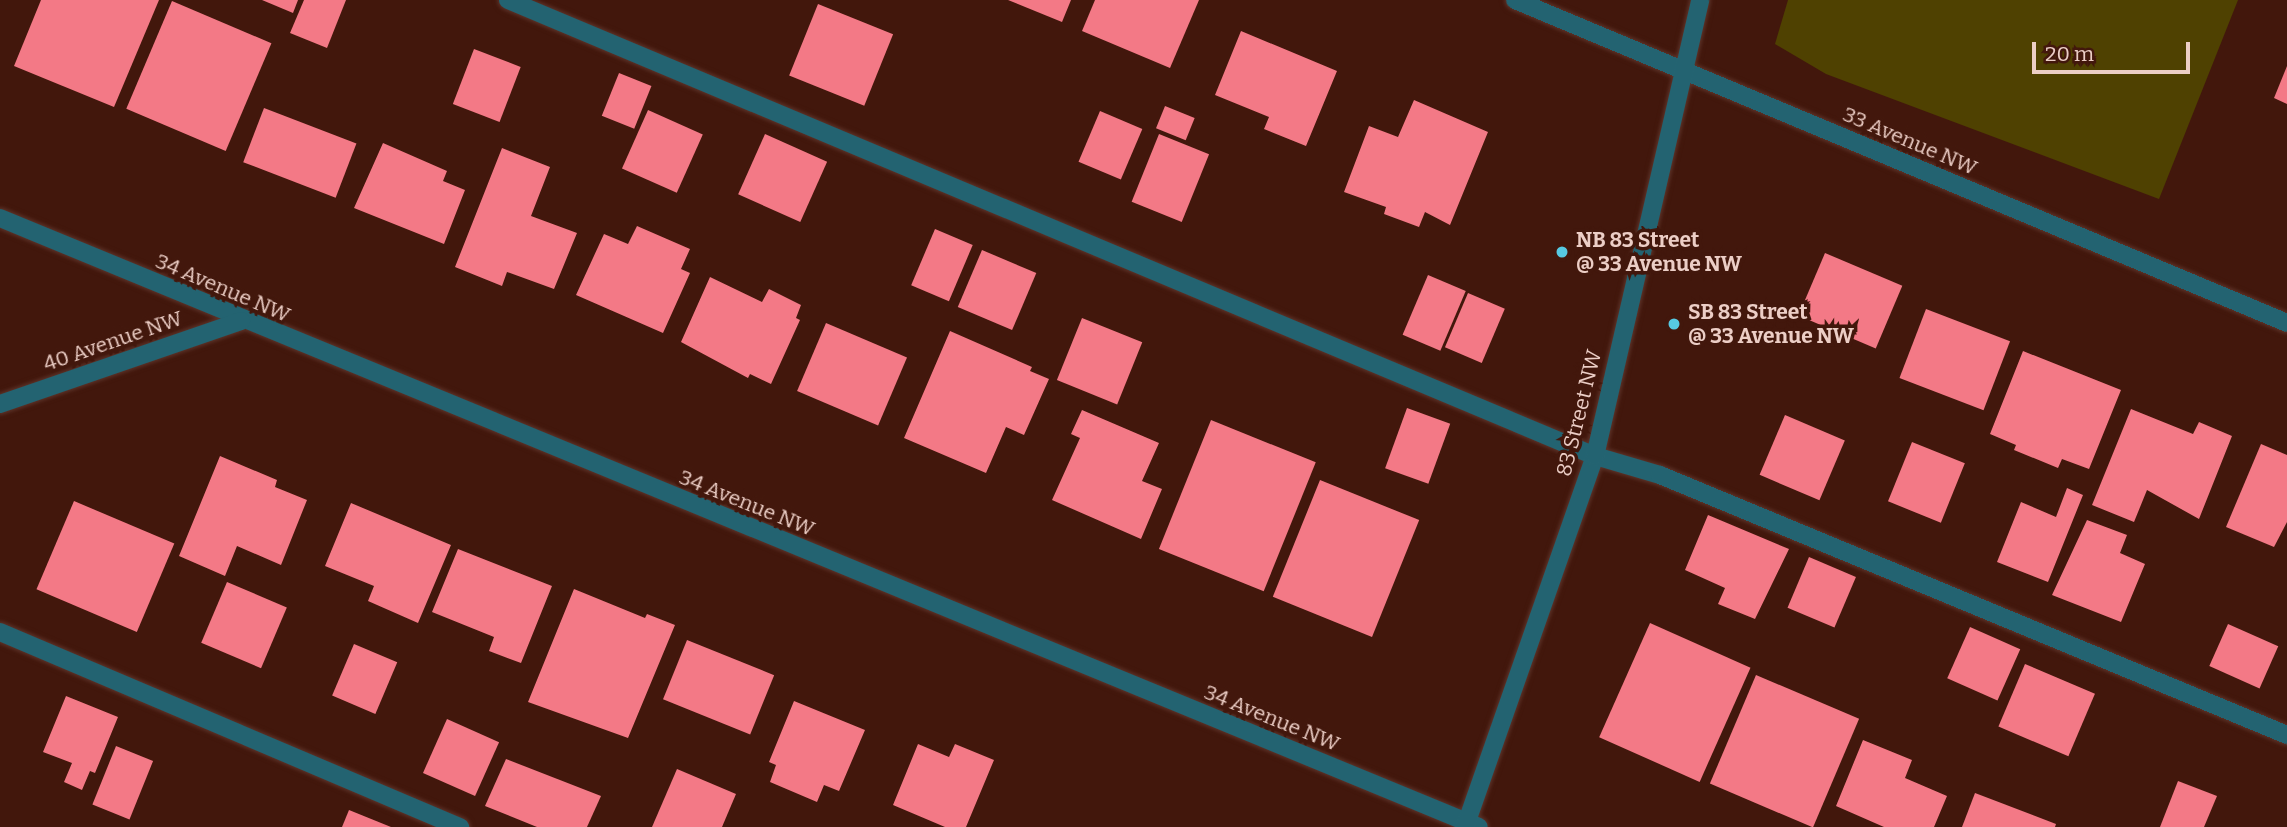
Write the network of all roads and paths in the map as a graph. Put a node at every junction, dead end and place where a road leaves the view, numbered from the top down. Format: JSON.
{"nodes":[{"id":1,"x":508,"y":0,"type":"edge"},
{"id":2,"x":1515,"y":0,"type":"edge"},
{"id":3,"x":1700,"y":0,"type":"edge"},
{"id":4,"x":1683,"y":70,"type":"junction"},
{"id":5,"x":0,"y":218,"type":"edge"},
{"id":6,"x":241,"y":321,"type":"junction"},
{"id":7,"x":2287,"y":323,"type":"edge"},
{"id":8,"x":0,"y":404,"type":"edge"},
{"id":9,"x":1595,"y":456,"type":"junction"},
{"id":10,"x":0,"y":632,"type":"edge"},
{"id":11,"x":2287,"y":735,"type":"edge"},
{"id":12,"x":1470,"y":825,"type":"edge"},
{"id":13,"x":460,"y":827,"type":"edge"}],
"edges":[{"from":1,"to":9,"type":"street"},
{"from":2,"to":4,"type":"street","name":"33 Avenue NW"},
{"from":3,"to":4,"type":"street","name":"83 Street NW"},
{"from":4,"to":7,"type":"street","name":"33 Avenue NW"},
{"from":4,"to":9,"type":"street","name":"83 Street NW"},
{"from":5,"to":6,"type":"street","name":"34 Avenue NW"},
{"from":6,"to":8,"type":"street","name":"40 Avenue NW"},
{"from":6,"to":12,"type":"street","name":"34 Avenue NW"},
{"from":9,"to":11,"type":"street"},
{"from":9,"to":12,"type":"street","name":"83 Street NW"},
{"from":10,"to":13,"type":"street"}]}
